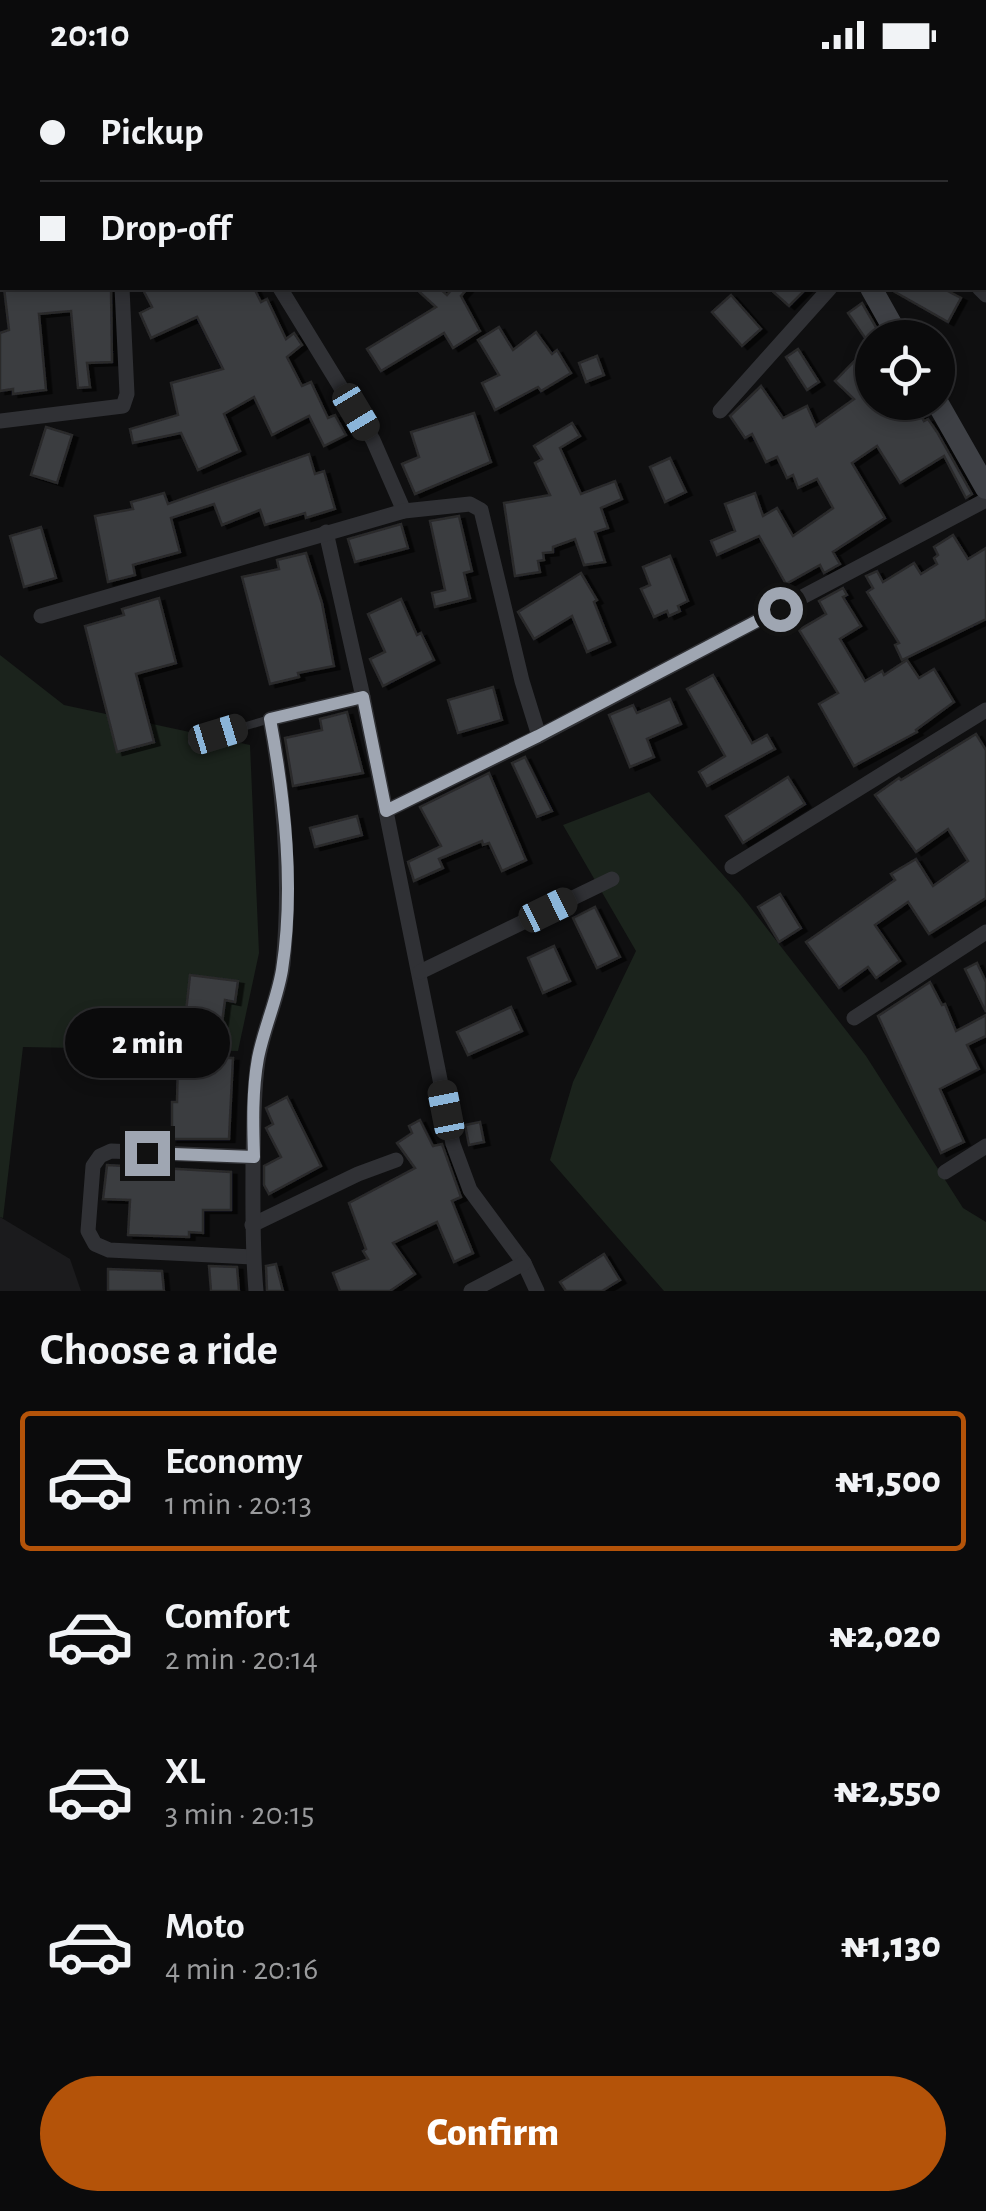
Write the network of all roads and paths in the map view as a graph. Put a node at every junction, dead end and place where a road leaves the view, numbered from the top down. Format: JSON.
{"nodes":[{"id":1,"x":122,"y":290,"type":"edge"},
{"id":2,"x":281,"y":290,"type":"edge"},
{"id":3,"x":828,"y":290,"type":"edge"},
{"id":4,"x":872,"y":290,"type":"edge"},
{"id":5,"x":889,"y":320,"type":"edge"},
{"id":6,"x":720,"y":411,"type":"dead end"},
{"id":7,"x":947,"y":420,"type":"edge"},
{"id":8,"x":0,"y":421,"type":"edge"},
{"id":9,"x":986,"y":488,"type":"edge"},
{"id":10,"x":986,"y":500,"type":"edge"},
{"id":11,"x":404,"y":511,"type":"junction"},
{"id":12,"x":326,"y":532,"type":"junction"},
{"id":13,"x":41,"y":616,"type":"dead end"},
{"id":14,"x":363,"y":697,"type":"junction"},
{"id":15,"x":986,"y":710,"type":"edge"},
{"id":16,"x":270,"y":719,"type":"junction"},
{"id":17,"x":538,"y":736,"type":"junction"},
{"id":18,"x":192,"y":742,"type":"dead end"},
{"id":19,"x":386,"y":811,"type":"junction"},
{"id":20,"x":732,"y":868,"type":"dead end"},
{"id":21,"x":612,"y":879,"type":"dead end"},
{"id":22,"x":986,"y":932,"type":"edge"},
{"id":23,"x":420,"y":972,"type":"junction"},
{"id":24,"x":854,"y":1018,"type":"dead end"},
{"id":25,"x":986,"y":1146,"type":"edge"},
{"id":26,"x":254,"y":1157,"type":"junction"},
{"id":27,"x":396,"y":1160,"type":"dead end"},
{"id":28,"x":945,"y":1172,"type":"dead end"},
{"id":29,"x":252,"y":1225,"type":"junction"},
{"id":30,"x":252,"y":1257,"type":"junction"},
{"id":31,"x":524,"y":1263,"type":"junction"},
{"id":32,"x":256,"y":1291,"type":"edge"},
{"id":33,"x":471,"y":1291,"type":"edge"},
{"id":34,"x":538,"y":1291,"type":"edge"}],
"edges":[{"from":1,"to":8,"type":"street"},
{"from":2,"to":11,"type":"street"},
{"from":3,"to":6,"type":"street"},
{"from":4,"to":5,"type":"street"},
{"from":7,"to":9,"type":"street"},
{"from":10,"to":17,"type":"street"},
{"from":11,"to":12,"type":"street"},
{"from":11,"to":17,"type":"street"},
{"from":12,"to":13,"type":"street"},
{"from":12,"to":14,"type":"street"},
{"from":14,"to":16,"type":"street"},
{"from":14,"to":19,"type":"street"},
{"from":15,"to":20,"type":"street"},
{"from":16,"to":18,"type":"lane"},
{"from":16,"to":26,"type":"street"},
{"from":17,"to":19,"type":"street"},
{"from":19,"to":23,"type":"street"},
{"from":21,"to":23,"type":"street"},
{"from":22,"to":24,"type":"street"},
{"from":23,"to":31,"type":"street"},
{"from":25,"to":28,"type":"street"},
{"from":26,"to":29,"type":"street"},
{"from":26,"to":30,"type":"street"},
{"from":27,"to":29,"type":"street"},
{"from":29,"to":30,"type":"street"},
{"from":30,"to":32,"type":"street"},
{"from":31,"to":33,"type":"street"},
{"from":31,"to":34,"type":"street"}]}
